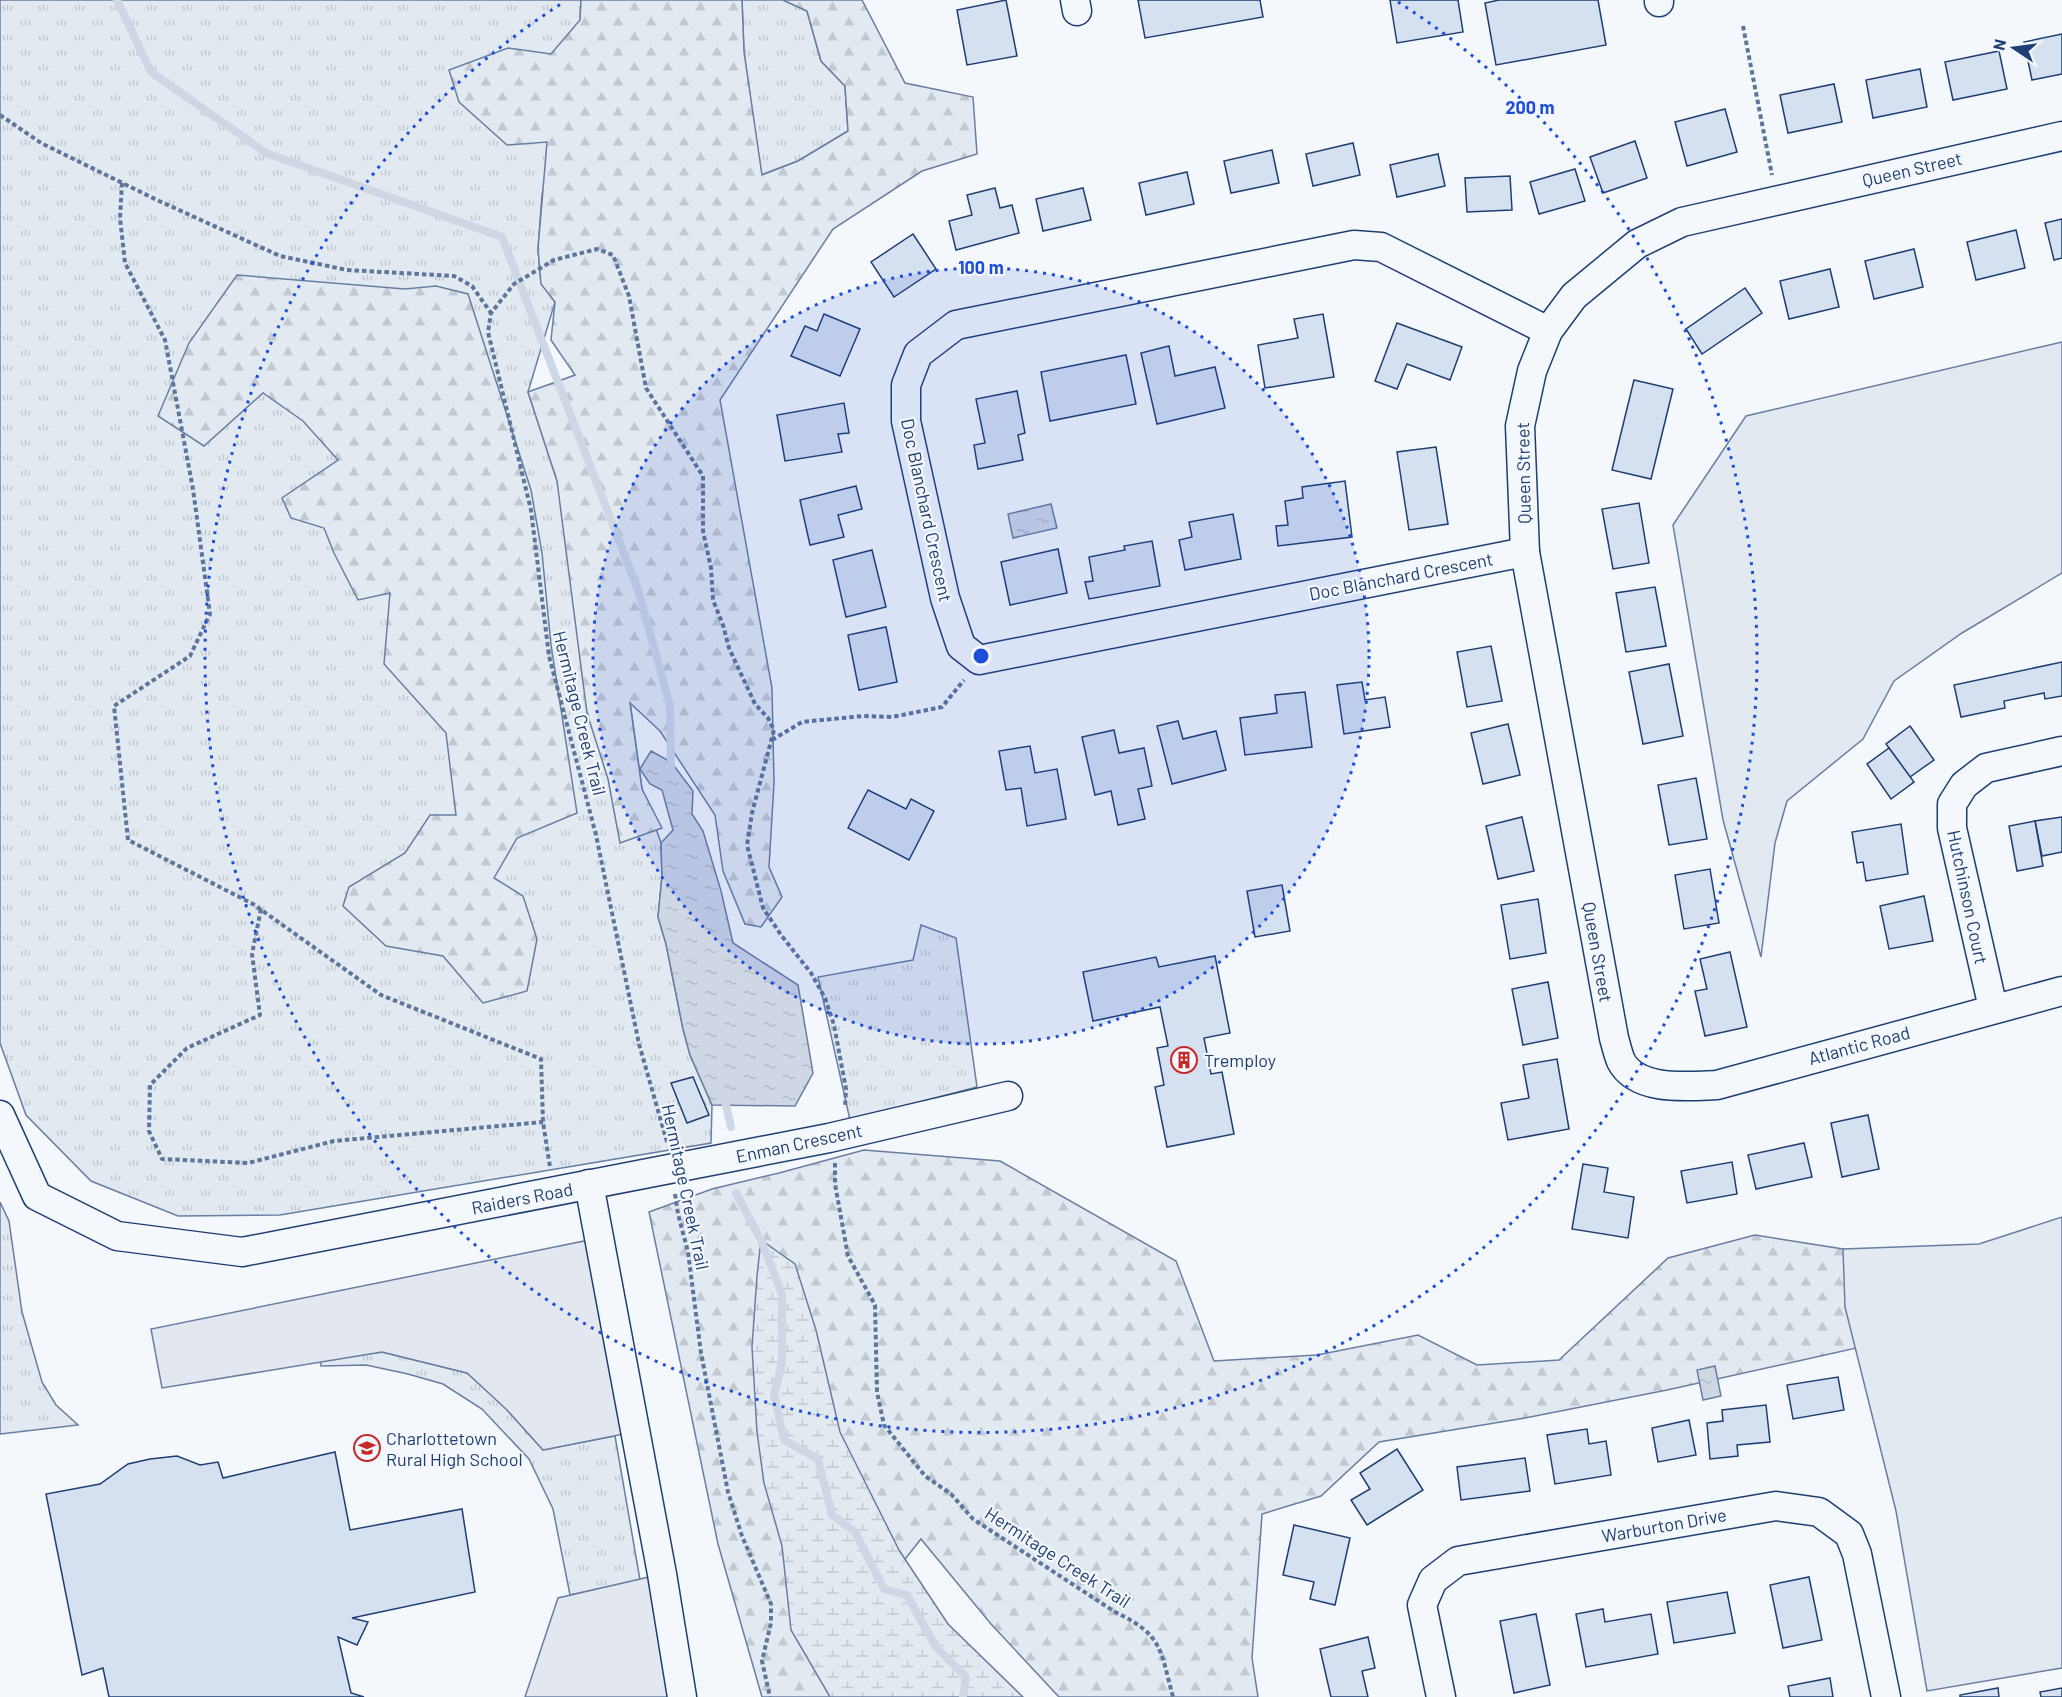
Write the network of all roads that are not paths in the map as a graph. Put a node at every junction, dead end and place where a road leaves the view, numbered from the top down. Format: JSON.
{"nodes":[{"id":1,"x":2062,"y":136,"type":"edge"},
{"id":2,"x":1548,"y":331,"type":"junction"},
{"id":3,"x":1525,"y":552,"type":"junction"},
{"id":4,"x":2062,"y":752,"type":"edge"},
{"id":5,"x":2062,"y":991,"type":"edge"},
{"id":6,"x":1993,"y":1008,"type":"junction"},
{"id":7,"x":1654,"y":1084,"type":"joint"},
{"id":8,"x":1008,"y":1096,"type":"dead end"},
{"id":9,"x":0,"y":1115,"type":"edge"},
{"id":10,"x":589,"y":1184,"type":"junction"},
{"id":11,"x":682,"y":1697,"type":"edge"},
{"id":12,"x":1441,"y":1697,"type":"edge"},
{"id":13,"x":1886,"y":1697,"type":"edge"}],
"edges":[{"from":1,"to":2,"type":"street","name":"Queen Street"},
{"from":2,"to":3,"type":"street","name":"Queen Street"},
{"from":2,"to":3,"type":"street","name":"Doc Blanchard Crescent"},
{"from":3,"to":7,"type":"street","name":"Queen Street"},
{"from":4,"to":6,"type":"street","name":"Hutchinson Court"},
{"from":5,"to":6,"type":"street","name":"Atlantic Road"},
{"from":6,"to":7,"type":"street","name":"Atlantic Road"},
{"from":8,"to":10,"type":"street","name":"Enman Crescent"},
{"from":9,"to":10,"type":"street","name":"Raiders Road"},
{"from":10,"to":11,"type":"street","name":"Raiders Road"},
{"from":12,"to":13,"type":"street","name":"Warburton Drive"}]}
